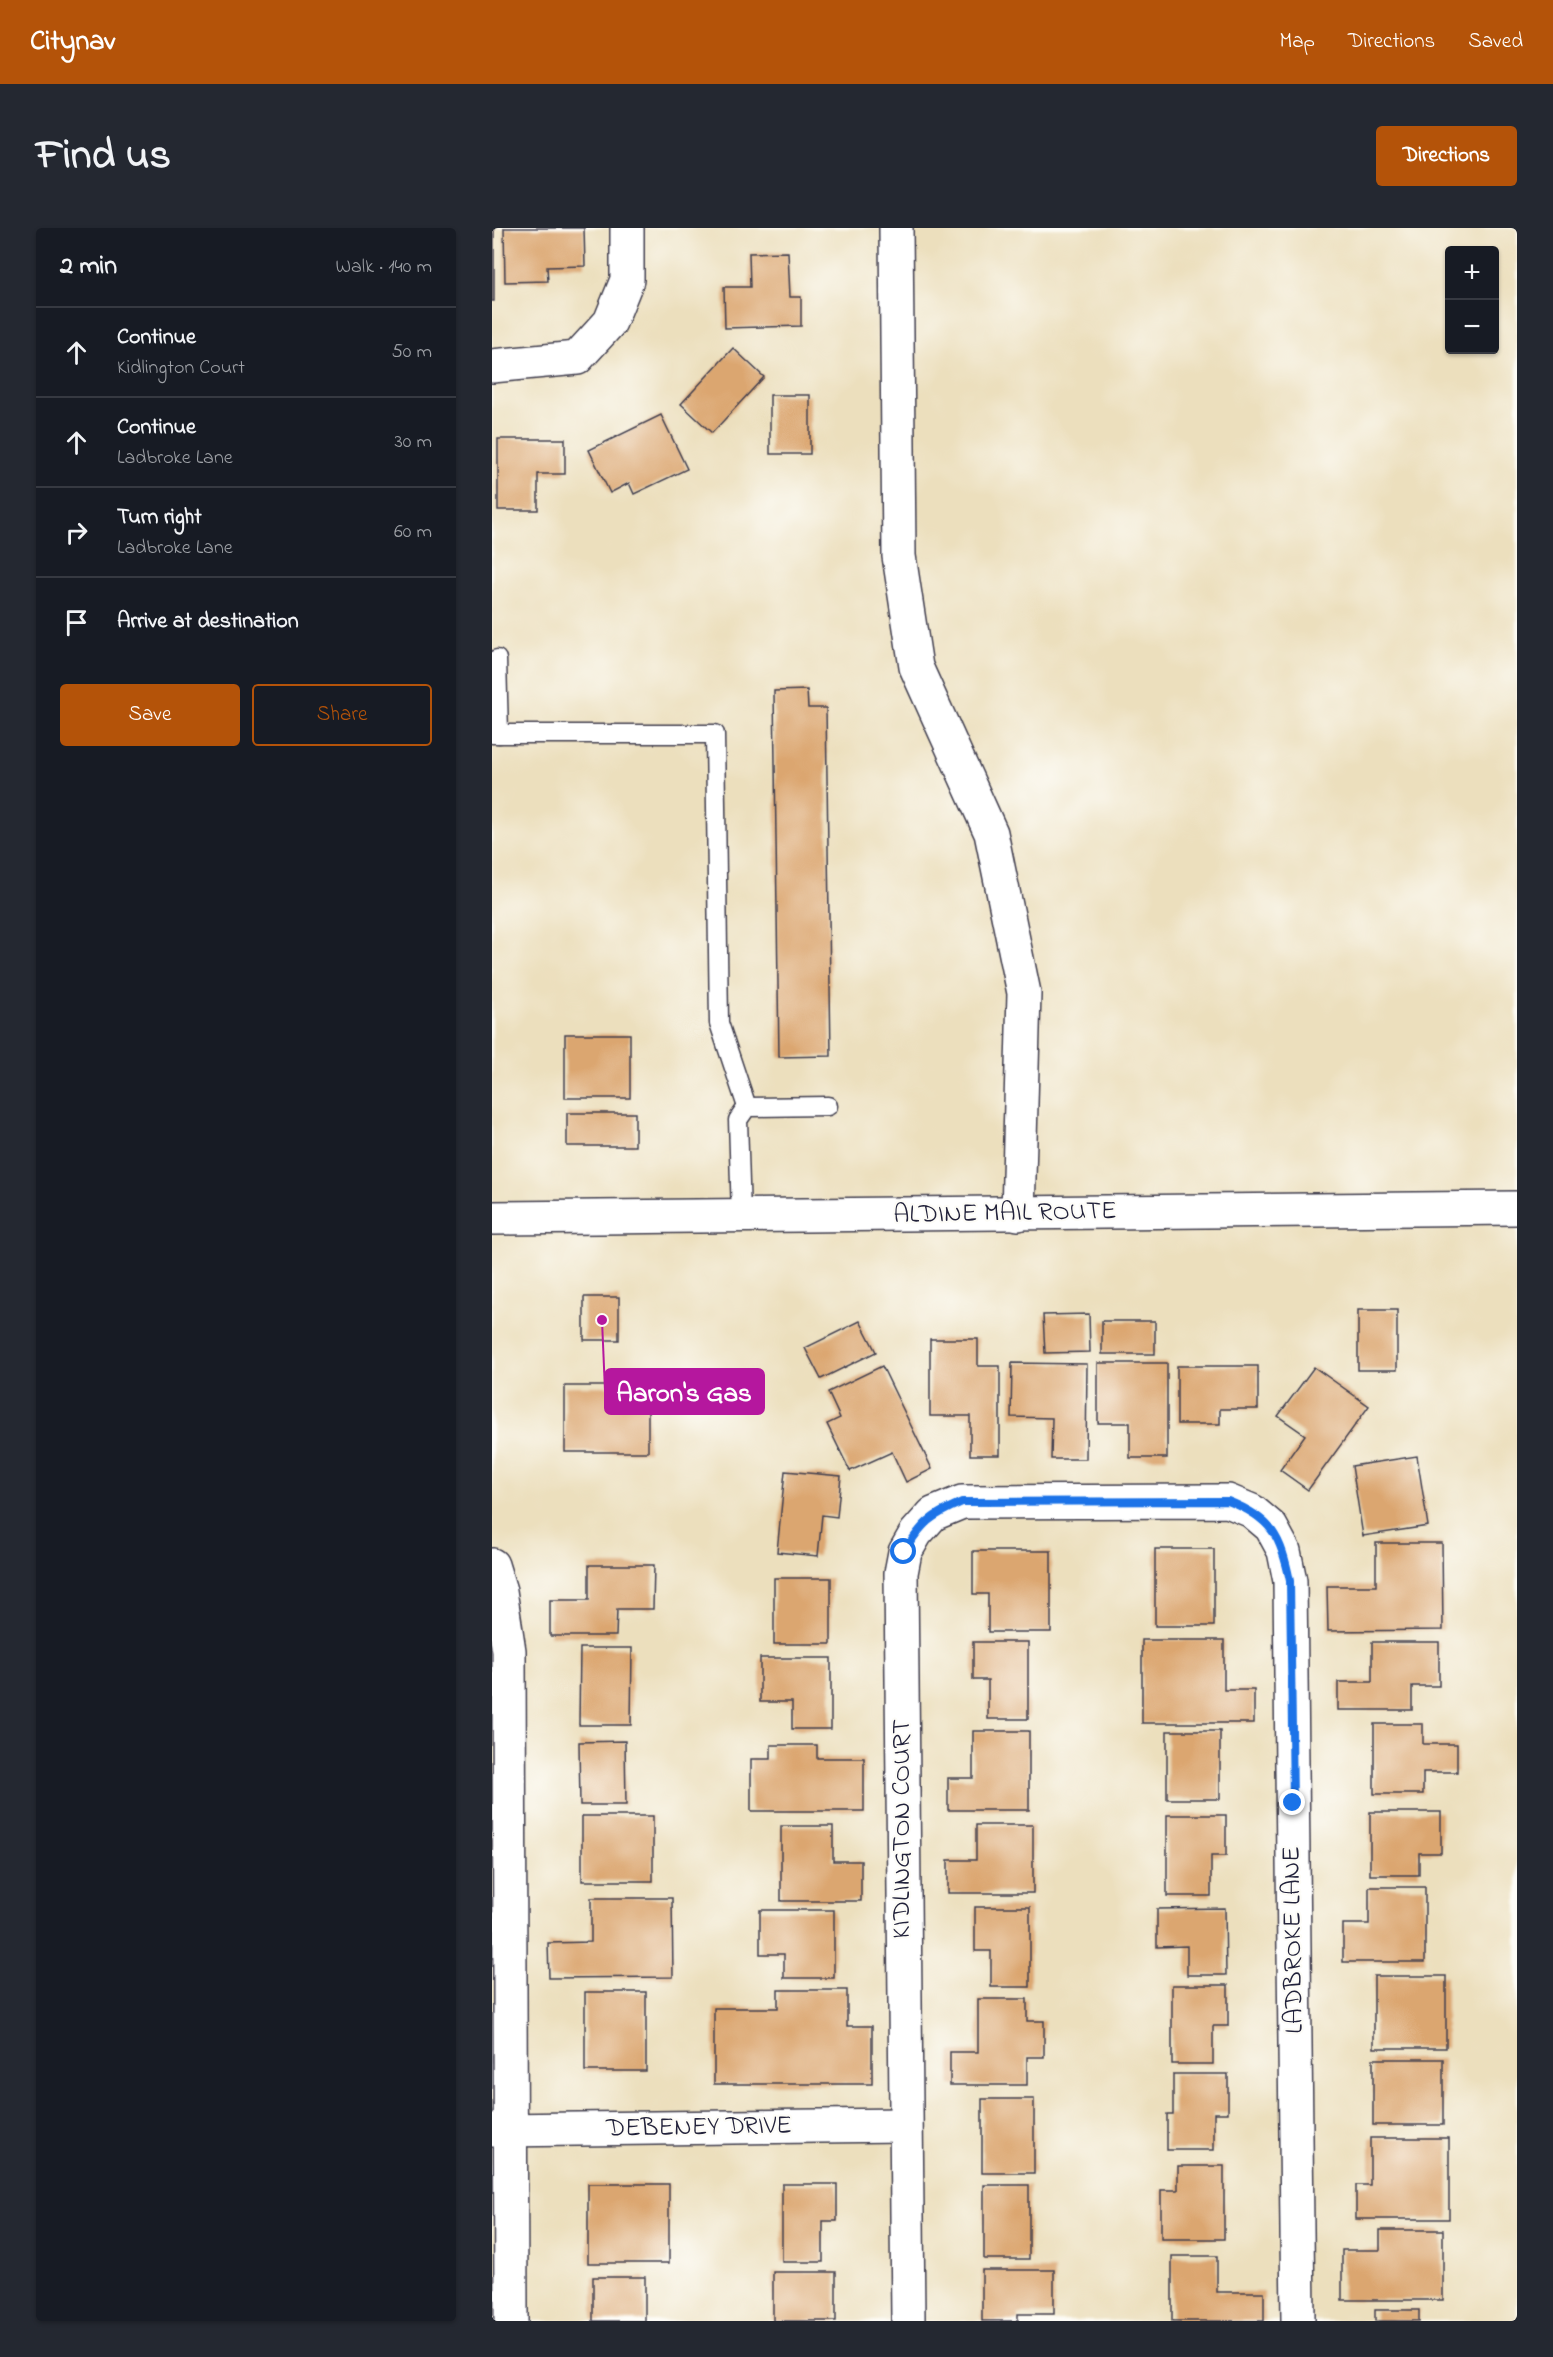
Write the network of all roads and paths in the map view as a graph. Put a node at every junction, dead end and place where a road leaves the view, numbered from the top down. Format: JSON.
{"nodes":[{"id":1,"x":627,"y":228,"type":"edge"},
{"id":2,"x":896,"y":228,"type":"edge"},
{"id":3,"x":492,"y":366,"type":"edge"},
{"id":4,"x":497,"y":659,"type":"dead end"},
{"id":5,"x":496,"y":734,"type":"edge"},
{"id":6,"x":828,"y":1106,"type":"dead end"},
{"id":7,"x":747,"y":1107,"type":"junction"},
{"id":8,"x":1517,"y":1208,"type":"edge"},
{"id":9,"x":1018,"y":1214,"type":"junction"},
{"id":10,"x":741,"y":1216,"type":"junction"},
{"id":11,"x":492,"y":1218,"type":"edge"},
{"id":12,"x":1099,"y":1500,"type":"joint"},
{"id":13,"x":492,"y":1565,"type":"edge"},
{"id":14,"x":501,"y":1742,"type":"edge"},
{"id":15,"x":905,"y":2125,"type":"junction"},
{"id":16,"x":501,"y":2130,"type":"edge"},
{"id":17,"x":511,"y":2321,"type":"edge"},
{"id":18,"x":908,"y":2321,"type":"edge"},
{"id":19,"x":1298,"y":2321,"type":"edge"}],
"edges":[{"from":1,"to":3,"type":"street"},
{"from":2,"to":9,"type":"street"},
{"from":4,"to":5,"type":"lane"},
{"from":5,"to":7,"type":"lane"},
{"from":6,"to":7,"type":"lane"},
{"from":7,"to":10,"type":"lane"},
{"from":8,"to":9,"type":"street","name":"ALDINE MAIL ROUTE"},
{"from":9,"to":10,"type":"street","name":"ALDINE MAIL ROUTE"},
{"from":10,"to":11,"type":"street","name":"ALDINE MAIL ROUTE"},
{"from":12,"to":15,"type":"street","name":"KIDLINGTON COURT"},
{"from":12,"to":19,"type":"street","name":"LADBROKE LANE"},
{"from":13,"to":14,"type":"street"},
{"from":14,"to":16,"type":"street"},
{"from":15,"to":16,"type":"street","name":"DEBENEY DRIVE"},
{"from":15,"to":18,"type":"street","name":"KIDLINGTON COURT"},
{"from":16,"to":17,"type":"street"}]}
